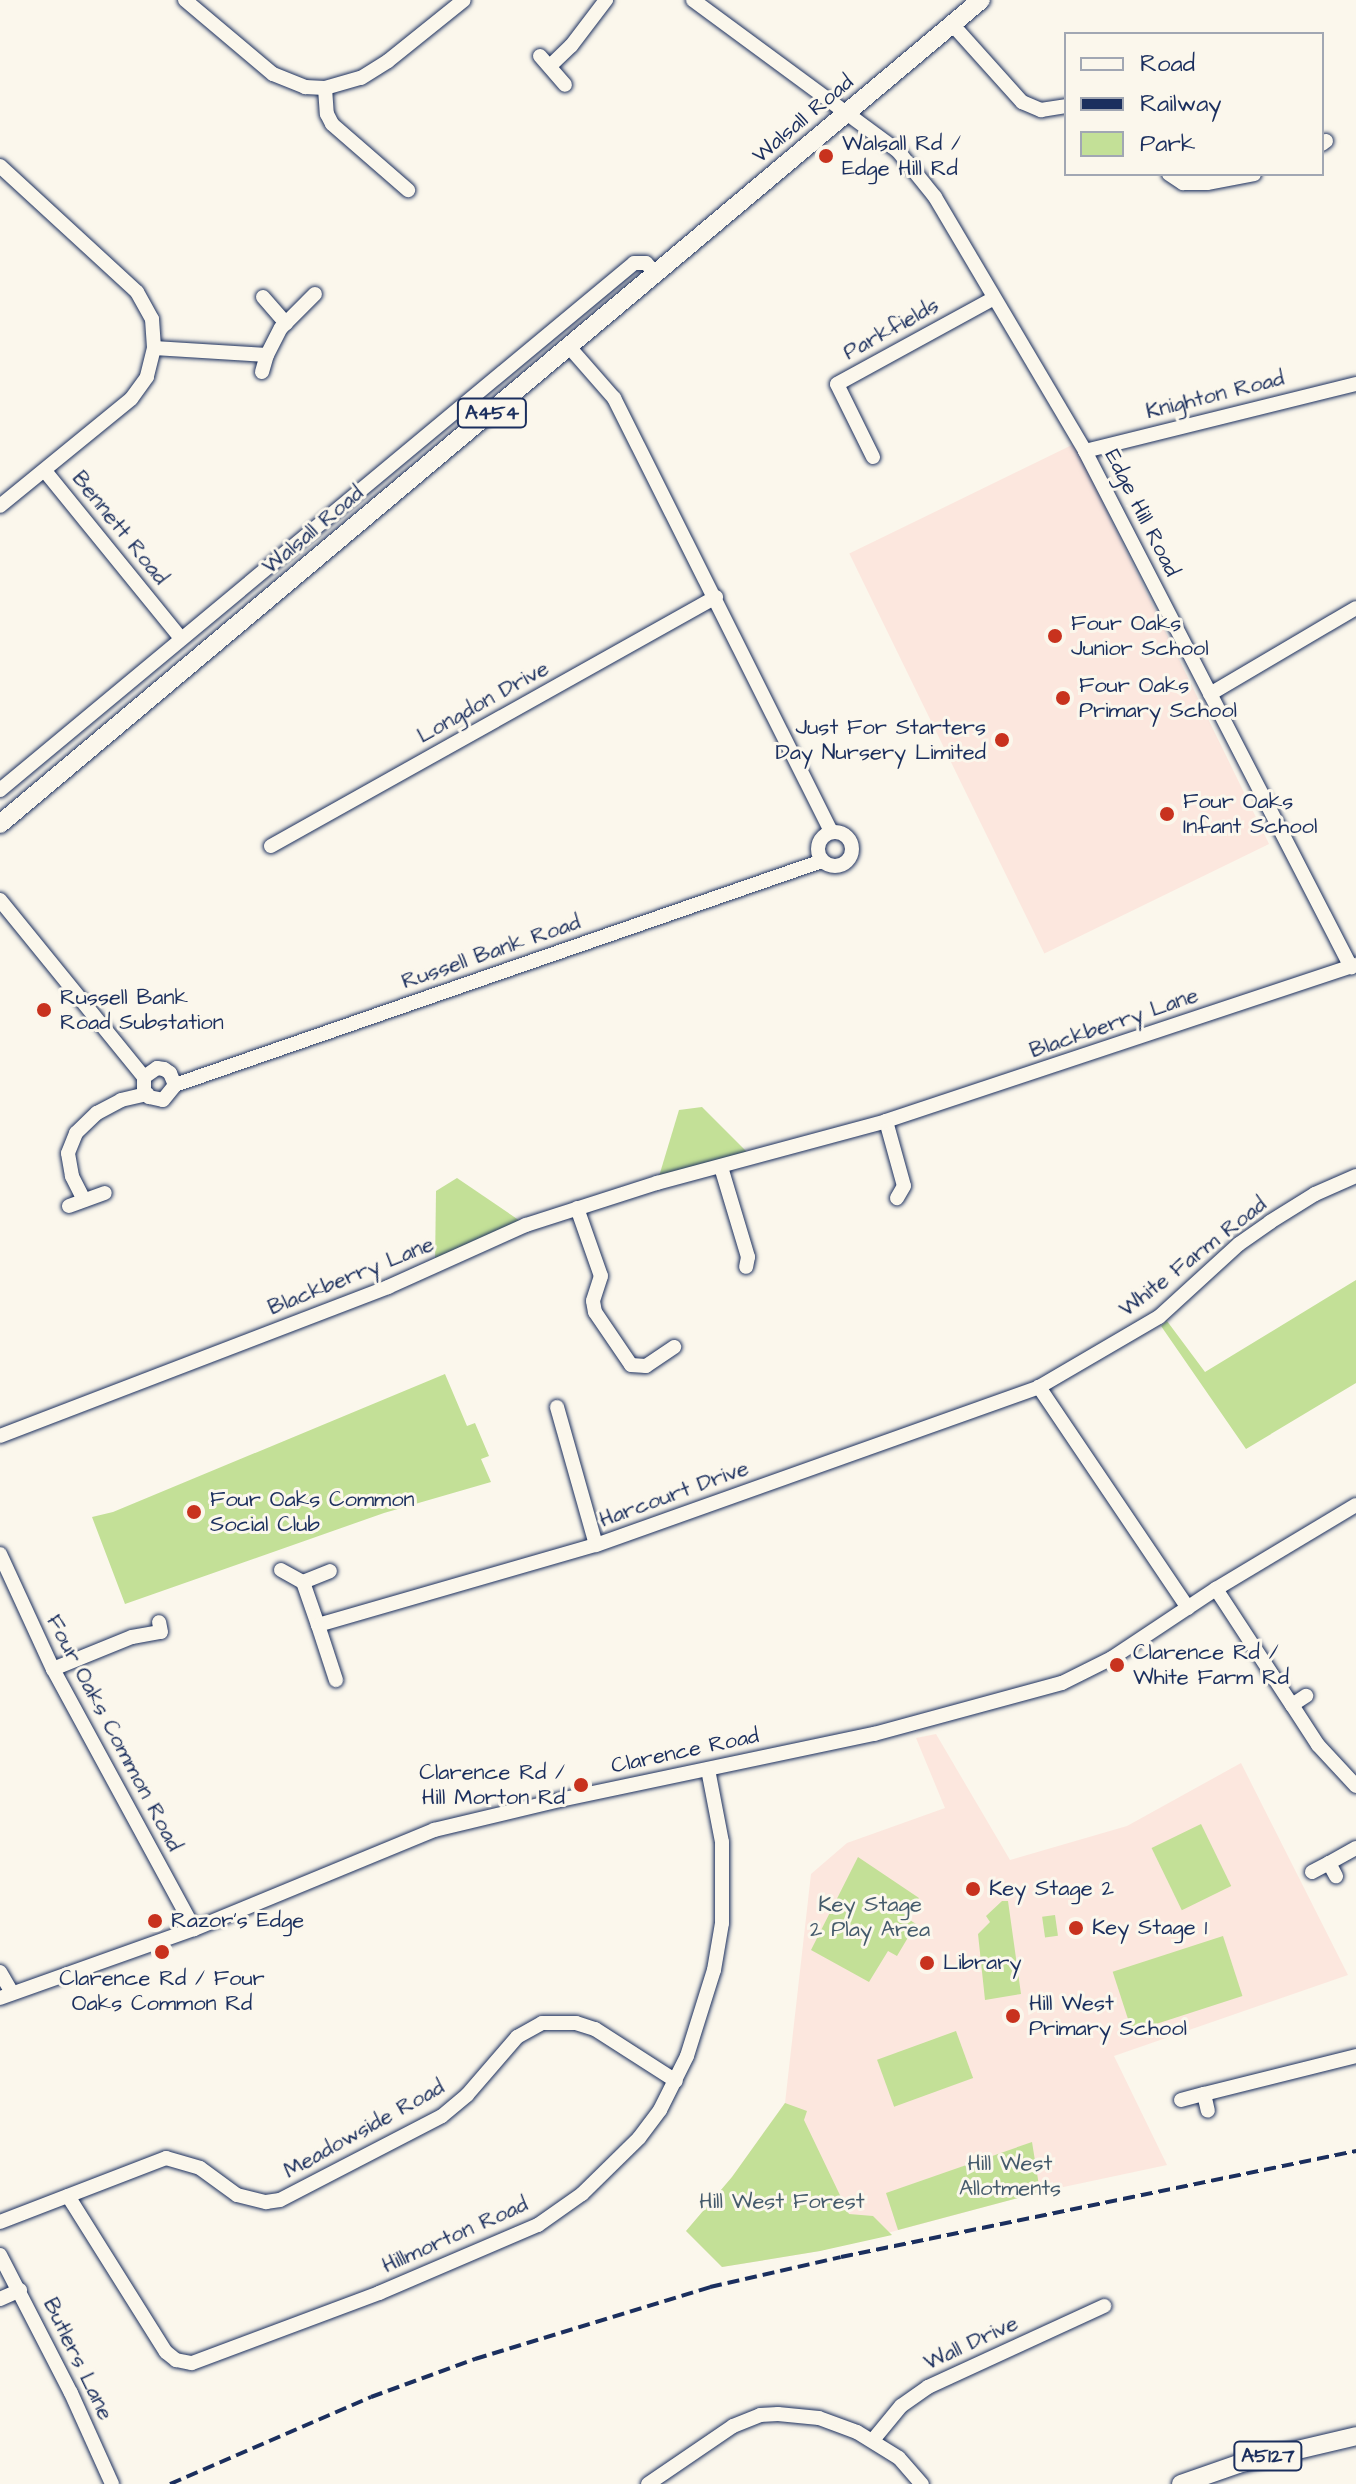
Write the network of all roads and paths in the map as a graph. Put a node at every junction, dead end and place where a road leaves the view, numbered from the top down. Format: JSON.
{"nodes":[{"id":1,"x":185,"y":0,"type":"edge"},
{"id":2,"x":464,"y":0,"type":"edge"},
{"id":3,"x":606,"y":0,"type":"edge"},
{"id":4,"x":693,"y":0,"type":"edge"},
{"id":5,"x":981,"y":0,"type":"edge"},
{"id":6,"x":952,"y":24,"type":"junction"},
{"id":7,"x":565,"y":85,"type":"dead end"},
{"id":8,"x":325,"y":88,"type":"junction"},
{"id":9,"x":1064,"y":106,"type":"edge"},
{"id":10,"x":847,"y":115,"type":"junction"},
{"id":11,"x":0,"y":166,"type":"edge"},
{"id":12,"x":1172,"y":176,"type":"edge"},
{"id":13,"x":1244,"y":176,"type":"edge"},
{"id":14,"x":408,"y":190,"type":"dead end"},
{"id":15,"x":656,"y":274,"type":"junction"},
{"id":16,"x":315,"y":294,"type":"dead end"},
{"id":17,"x":263,"y":297,"type":"dead end"},
{"id":18,"x":994,"y":298,"type":"junction"},
{"id":19,"x":286,"y":323,"type":"junction"},
{"id":20,"x":154,"y":348,"type":"junction"},
{"id":21,"x":570,"y":348,"type":"junction"},
{"id":22,"x":267,"y":355,"type":"junction"},
{"id":23,"x":262,"y":372,"type":"dead end"},
{"id":24,"x":1356,"y":384,"type":"edge"},
{"id":25,"x":1085,"y":451,"type":"junction"},
{"id":26,"x":873,"y":457,"type":"dead end"},
{"id":27,"x":45,"y":471,"type":"junction"},
{"id":28,"x":0,"y":506,"type":"edge"},
{"id":29,"x":716,"y":597,"type":"junction"},
{"id":30,"x":1356,"y":608,"type":"edge"},
{"id":31,"x":180,"y":637,"type":"junction"},
{"id":32,"x":1210,"y":694,"type":"junction"},
{"id":33,"x":0,"y":790,"type":"edge"},
{"id":34,"x":0,"y":824,"type":"edge"},
{"id":35,"x":831,"y":832,"type":"junction"},
{"id":36,"x":271,"y":846,"type":"dead end"},
{"id":37,"x":822,"y":861,"type":"junction"},
{"id":38,"x":0,"y":900,"type":"edge"},
{"id":39,"x":1353,"y":966,"type":"edge"},
{"id":40,"x":144,"y":1077,"type":"junction"},
{"id":41,"x":175,"y":1085,"type":"junction"},
{"id":42,"x":147,"y":1094,"type":"junction"},
{"id":43,"x":886,"y":1121,"type":"junction"},
{"id":44,"x":721,"y":1167,"type":"junction"},
{"id":45,"x":1356,"y":1176,"type":"edge"},
{"id":46,"x":105,"y":1193,"type":"dead end"},
{"id":47,"x":897,"y":1198,"type":"dead end"},
{"id":48,"x":84,"y":1200,"type":"junction"},
{"id":49,"x":69,"y":1206,"type":"dead end"},
{"id":50,"x":577,"y":1208,"type":"junction"},
{"id":51,"x":746,"y":1267,"type":"dead end"},
{"id":52,"x":674,"y":1347,"type":"dead end"},
{"id":53,"x":1039,"y":1387,"type":"junction"},
{"id":54,"x":557,"y":1407,"type":"dead end"},
{"id":55,"x":0,"y":1436,"type":"edge"},
{"id":56,"x":1356,"y":1505,"type":"edge"},
{"id":57,"x":596,"y":1545,"type":"junction"},
{"id":58,"x":0,"y":1554,"type":"edge"},
{"id":59,"x":281,"y":1570,"type":"dead end"},
{"id":60,"x":330,"y":1571,"type":"dead end"},
{"id":61,"x":303,"y":1582,"type":"junction"},
{"id":62,"x":1216,"y":1589,"type":"junction"},
{"id":63,"x":1188,"y":1608,"type":"junction"},
{"id":64,"x":318,"y":1625,"type":"junction"},
{"id":65,"x":162,"y":1632,"type":"dead end"},
{"id":66,"x":53,"y":1669,"type":"junction"},
{"id":67,"x":336,"y":1680,"type":"dead end"},
{"id":68,"x":1306,"y":1696,"type":"dead end"},
{"id":69,"x":1292,"y":1705,"type":"junction"},
{"id":70,"x":708,"y":1769,"type":"junction"},
{"id":71,"x":1351,"y":1770,"type":"edge"},
{"id":72,"x":1356,"y":1786,"type":"edge"},
{"id":73,"x":1356,"y":1848,"type":"edge"},
{"id":74,"x":1312,"y":1872,"type":"dead end"},
{"id":75,"x":194,"y":1929,"type":"junction"},
{"id":76,"x":0,"y":1972,"type":"edge"},
{"id":77,"x":6,"y":1995,"type":"edge"},
{"id":78,"x":1356,"y":2056,"type":"edge"},
{"id":79,"x":676,"y":2081,"type":"junction"},
{"id":80,"x":1204,"y":2094,"type":"junction"},
{"id":81,"x":1181,"y":2100,"type":"dead end"},
{"id":82,"x":1208,"y":2111,"type":"dead end"},
{"id":83,"x":68,"y":2196,"type":"junction"},
{"id":84,"x":0,"y":2222,"type":"edge"},
{"id":85,"x":0,"y":2255,"type":"edge"},
{"id":86,"x":20,"y":2290,"type":"junction"},
{"id":87,"x":0,"y":2299,"type":"edge"},
{"id":88,"x":1104,"y":2306,"type":"dead end"},
{"id":89,"x":1356,"y":2436,"type":"edge"},
{"id":90,"x":873,"y":2440,"type":"junction"},
{"id":91,"x":112,"y":2484,"type":"edge"},
{"id":92,"x":648,"y":2484,"type":"edge"},
{"id":93,"x":922,"y":2484,"type":"edge"},
{"id":94,"x":1181,"y":2484,"type":"edge"}],
"edges":[{"from":1,"to":8,"type":"street"},
{"from":2,"to":8,"type":"street"},
{"from":3,"to":7,"type":"street"},
{"from":4,"to":10,"type":"street","name":"Edge Hill Road"},
{"from":5,"to":6,"type":"main road","name":"Walsall Road","number":"A454"},
{"from":6,"to":9,"type":"street"},
{"from":6,"to":10,"type":"main road","name":"Walsall Road","number":"A454"},
{"from":8,"to":14,"type":"street"},
{"from":10,"to":15,"type":"main road","name":"Walsall Road","number":"A454"},
{"from":10,"to":18,"type":"street","name":"Edge Hill Road"},
{"from":11,"to":20,"type":"street","name":"Bennett Road"},
{"from":12,"to":13,"type":"street"},
{"from":15,"to":21,"type":"main road","name":"Walsall Road","number":"A454"},
{"from":15,"to":31,"type":"street","name":"Walsall Road"},
{"from":16,"to":19,"type":"street"},
{"from":17,"to":19,"type":"street"},
{"from":18,"to":25,"type":"street","name":"Edge Hill Road"},
{"from":18,"to":26,"type":"street","name":"Parkfields"},
{"from":19,"to":22,"type":"street"},
{"from":20,"to":22,"type":"street"},
{"from":20,"to":27,"type":"street","name":"Bennett Road"},
{"from":21,"to":29,"type":"street","name":"Russell Bank Road"},
{"from":21,"to":34,"type":"main road","name":"Walsall Road","number":"A454"},
{"from":22,"to":23,"type":"street"},
{"from":24,"to":25,"type":"street","name":"Knighton Road"},
{"from":25,"to":32,"type":"street","name":"Edge Hill Road"},
{"from":27,"to":28,"type":"street"},
{"from":27,"to":31,"type":"street","name":"Bennett Road"},
{"from":29,"to":35,"type":"street","name":"Russell Bank Road"},
{"from":29,"to":36,"type":"street","name":"Longdon Drive"},
{"from":30,"to":32,"type":"street"},
{"from":31,"to":33,"type":"street","name":"Walsall Road"},
{"from":32,"to":39,"type":"street","name":"Edge Hill Road"},
{"from":35,"to":37,"type":"street"},
{"from":35,"to":37,"type":"street","name":"Russell Bank Road"},
{"from":37,"to":41,"type":"street","name":"Russell Bank Road"},
{"from":38,"to":40,"type":"street"},
{"from":39,"to":43,"type":"street","name":"Blackberry Lane"},
{"from":40,"to":41,"type":"street"},
{"from":40,"to":42,"type":"street"},
{"from":41,"to":42,"type":"street","name":"Russell Bank Road"},
{"from":42,"to":48,"type":"street"},
{"from":43,"to":44,"type":"street","name":"Blackberry Lane"},
{"from":43,"to":47,"type":"street"},
{"from":44,"to":50,"type":"street","name":"Blackberry Lane"},
{"from":44,"to":51,"type":"street"},
{"from":45,"to":53,"type":"street","name":"White Farm Road"},
{"from":46,"to":48,"type":"street"},
{"from":48,"to":49,"type":"street"},
{"from":50,"to":52,"type":"street"},
{"from":50,"to":55,"type":"street","name":"Blackberry Lane"},
{"from":53,"to":57,"type":"street","name":"Harcourt Drive"},
{"from":53,"to":63,"type":"street"},
{"from":54,"to":57,"type":"street"},
{"from":56,"to":62,"type":"street","name":"Clarence Road"},
{"from":57,"to":64,"type":"street","name":"Harcourt Drive"},
{"from":58,"to":66,"type":"street","name":"Four Oaks Common Road"},
{"from":59,"to":61,"type":"street"},
{"from":60,"to":61,"type":"street"},
{"from":61,"to":64,"type":"street"},
{"from":62,"to":63,"type":"street","name":"Clarence Road"},
{"from":62,"to":69,"type":"street"},
{"from":63,"to":70,"type":"street","name":"Clarence Road"},
{"from":64,"to":67,"type":"street"},
{"from":65,"to":66,"type":"street"},
{"from":66,"to":75,"type":"street","name":"Four Oaks Common Road"},
{"from":68,"to":69,"type":"street"},
{"from":69,"to":71,"type":"street"},
{"from":70,"to":75,"type":"street","name":"Clarence Road"},
{"from":70,"to":79,"type":"street","name":"Hillmorton Road"},
{"from":71,"to":72,"type":"street"},
{"from":73,"to":74,"type":"street"},
{"from":75,"to":77,"type":"street","name":"Clarence Road"},
{"from":76,"to":77,"type":"street"},
{"from":78,"to":80,"type":"street"},
{"from":79,"to":83,"type":"street","name":"Meadowside Road"},
{"from":79,"to":83,"type":"street","name":"Hillmorton Road"},
{"from":80,"to":81,"type":"street"},
{"from":80,"to":82,"type":"street"},
{"from":83,"to":84,"type":"street","name":"Meadowside Road"},
{"from":85,"to":86,"type":"street","name":"Butlers Lane"},
{"from":86,"to":87,"type":"street"},
{"from":86,"to":91,"type":"street","name":"Butlers Lane"},
{"from":88,"to":90,"type":"street","name":"Wall Drive"},
{"from":89,"to":94,"type":"main road","number":"A5127"},
{"from":90,"to":92,"type":"street"},
{"from":90,"to":93,"type":"street"}]}
